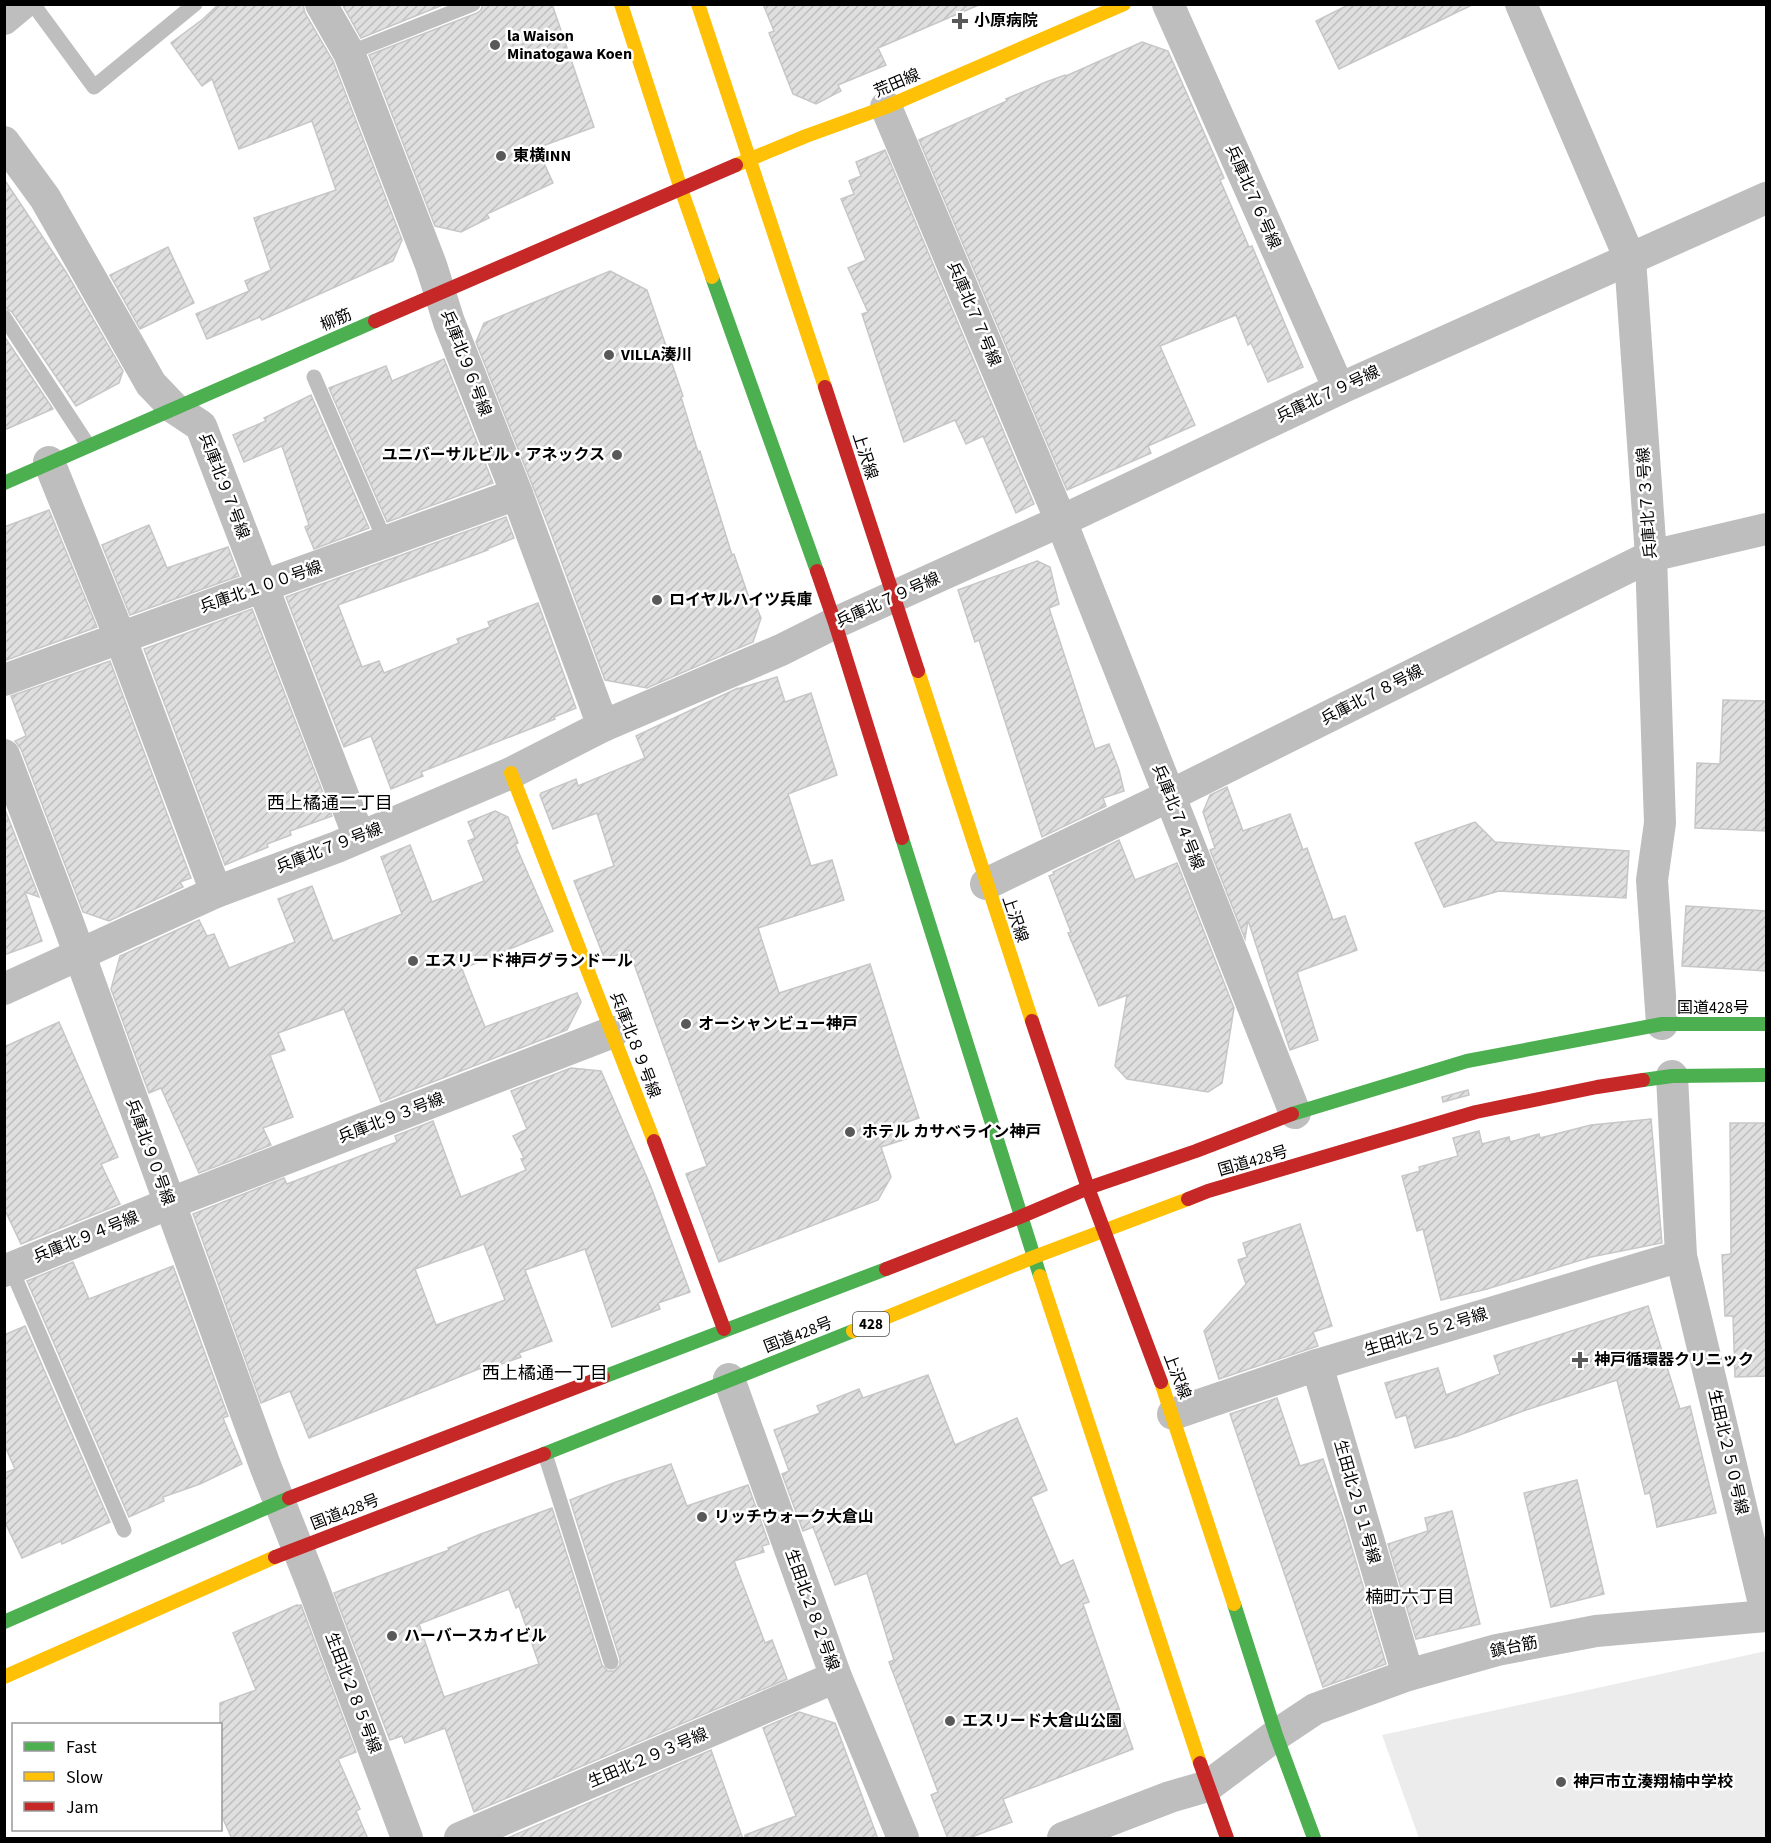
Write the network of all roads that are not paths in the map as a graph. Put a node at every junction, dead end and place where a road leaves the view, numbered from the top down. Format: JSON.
{"nodes":[{"id":1,"x":22,"y":4,"type":"edge"},
{"id":2,"x":33,"y":4,"type":"edge"},
{"id":3,"x":195,"y":4,"type":"edge"},
{"id":4,"x":321,"y":4,"type":"edge"},
{"id":5,"x":473,"y":4,"type":"edge"},
{"id":6,"x":621,"y":4,"type":"edge"},
{"id":7,"x":698,"y":4,"type":"edge"},
{"id":8,"x":1124,"y":4,"type":"edge"},
{"id":9,"x":1168,"y":4,"type":"edge"},
{"id":10,"x":1521,"y":4,"type":"edge"},
{"id":11,"x":4,"y":19,"type":"edge"},
{"id":12,"x":349,"y":53,"type":"junction"},
{"id":13,"x":886,"y":106,"type":"junction"},
{"id":14,"x":9,"y":158,"type":"edge"},
{"id":15,"x":748,"y":160,"type":"junction"},
{"id":16,"x":681,"y":189,"type":"junction"},
{"id":17,"x":1767,"y":198,"type":"edge"},
{"id":18,"x":1630,"y":259,"type":"junction"},
{"id":19,"x":439,"y":294,"type":"junction"},
{"id":20,"x":4,"y":317,"type":"edge"},
{"id":21,"x":314,"y":377,"type":"dead end"},
{"id":22,"x":1339,"y":388,"type":"junction"},
{"id":23,"x":174,"y":408,"type":"junction"},
{"id":24,"x":88,"y":446,"type":"junction"},
{"id":25,"x":49,"y":462,"type":"junction"},
{"id":26,"x":4,"y":483,"type":"edge"},
{"id":27,"x":517,"y":494,"type":"junction"},
{"id":28,"x":1061,"y":522,"type":"junction"},
{"id":29,"x":1767,"y":529,"type":"edge"},
{"id":30,"x":386,"y":543,"type":"junction"},
{"id":31,"x":1651,"y":556,"type":"junction"},
{"id":32,"x":262,"y":587,"type":"junction"},
{"id":33,"x":894,"y":597,"type":"junction"},
{"id":34,"x":835,"y":623,"type":"junction"},
{"id":35,"x":120,"y":637,"type":"junction"},
{"id":36,"x":4,"y":680,"type":"edge"},
{"id":37,"x":603,"y":726,"type":"junction"},
{"id":38,"x":4,"y":755,"type":"edge"},
{"id":39,"x":511,"y":773,"type":"junction"},
{"id":40,"x":1170,"y":796,"type":"junction"},
{"id":41,"x":359,"y":837,"type":"junction"},
{"id":42,"x":986,"y":884,"type":"junction"},
{"id":43,"x":216,"y":892,"type":"junction"},
{"id":44,"x":80,"y":956,"type":"junction"},
{"id":45,"x":4,"y":989,"type":"edge"},
{"id":46,"x":1662,"y":1024,"type":"junction"},
{"id":47,"x":1767,"y":1024,"type":"edge"},
{"id":48,"x":613,"y":1032,"type":"junction"},
{"id":49,"x":1767,"y":1075,"type":"edge"},
{"id":50,"x":1672,"y":1076,"type":"junction"},
{"id":51,"x":1295,"y":1113,"type":"junction"},
{"id":52,"x":1088,"y":1188,"type":"junction"},
{"id":53,"x":168,"y":1204,"type":"junction"},
{"id":54,"x":1020,"y":1217,"type":"junction"},
{"id":55,"x":1103,"y":1230,"type":"junction"},
{"id":56,"x":1681,"y":1256,"type":"junction"},
{"id":57,"x":1034,"y":1257,"type":"junction"},
{"id":58,"x":7,"y":1265,"type":"edge"},
{"id":59,"x":724,"y":1329,"type":"junction"},
{"id":60,"x":1317,"y":1365,"type":"junction"},
{"id":61,"x":729,"y":1379,"type":"junction"},
{"id":62,"x":1173,"y":1414,"type":"junction"},
{"id":63,"x":545,"y":1454,"type":"junction"},
{"id":64,"x":279,"y":1502,"type":"junction"},
{"id":65,"x":124,"y":1530,"type":"dead end"},
{"id":66,"x":297,"y":1547,"type":"junction"},
{"id":67,"x":1767,"y":1614,"type":"edge"},
{"id":68,"x":4,"y":1622,"type":"edge"},
{"id":69,"x":611,"y":1662,"type":"dead end"},
{"id":70,"x":1408,"y":1675,"type":"junction"},
{"id":71,"x":4,"y":1677,"type":"edge"},
{"id":72,"x":836,"y":1677,"type":"junction"},
{"id":73,"x":1276,"y":1735,"type":"junction"},
{"id":74,"x":1208,"y":1786,"type":"junction"},
{"id":75,"x":407,"y":1839,"type":"edge"},
{"id":76,"x":460,"y":1839,"type":"edge"},
{"id":77,"x":903,"y":1839,"type":"edge"},
{"id":78,"x":1063,"y":1839,"type":"edge"},
{"id":79,"x":1227,"y":1839,"type":"edge"},
{"id":80,"x":1314,"y":1839,"type":"edge"}],
"edges":[{"from":1,"to":11,"type":"street"},
{"from":2,"to":3,"type":"lane"},
{"from":4,"to":12,"type":"street","name":"兵庫北９６号線"},
{"from":5,"to":12,"type":"lane"},
{"from":6,"to":16,"type":"main road"},
{"from":7,"to":15,"type":"main road","name":"上沢線"},
{"from":8,"to":13,"type":"main road","name":"荒田線"},
{"from":9,"to":22,"type":"street","name":"兵庫北７６号線"},
{"from":10,"to":18,"type":"street","name":"兵庫北７３号線"},
{"from":12,"to":19,"type":"street","name":"兵庫北９６号線"},
{"from":13,"to":15,"type":"main road","name":"荒田線"},
{"from":13,"to":28,"type":"street","name":"兵庫北７７号線"},
{"from":14,"to":23,"type":"street","name":"兵庫北９７号線"},
{"from":15,"to":16,"type":"main road","name":"荒田線"},
{"from":15,"to":33,"type":"main road","name":"上沢線"},
{"from":16,"to":19,"type":"main road","name":"柳筋"},
{"from":16,"to":34,"type":"main road"},
{"from":17,"to":18,"type":"street","name":"兵庫北７９号線"},
{"from":18,"to":22,"type":"street","name":"兵庫北７９号線"},
{"from":18,"to":31,"type":"street","name":"兵庫北７３号線"},
{"from":19,"to":23,"type":"main road","name":"柳筋"},
{"from":19,"to":27,"type":"street","name":"兵庫北９６号線"},
{"from":20,"to":24,"type":"lane"},
{"from":21,"to":30,"type":"lane"},
{"from":22,"to":28,"type":"street","name":"兵庫北７９号線"},
{"from":23,"to":24,"type":"main road","name":"柳筋"},
{"from":23,"to":32,"type":"street","name":"兵庫北９７号線"},
{"from":24,"to":25,"type":"main road","name":"柳筋"},
{"from":25,"to":26,"type":"main road","name":"柳筋"},
{"from":25,"to":35,"type":"street"},
{"from":27,"to":30,"type":"street","name":"兵庫北１００号線"},
{"from":27,"to":37,"type":"street","name":"兵庫北９６号線"},
{"from":28,"to":33,"type":"street","name":"兵庫北７９号線"},
{"from":28,"to":40,"type":"street","name":"兵庫北７４号線"},
{"from":29,"to":31,"type":"street","name":"兵庫北７８号線"},
{"from":30,"to":32,"type":"street","name":"兵庫北１００号線"},
{"from":31,"to":40,"type":"street","name":"兵庫北７８号線"},
{"from":31,"to":46,"type":"street","name":"兵庫北７３号線"},
{"from":32,"to":35,"type":"street","name":"兵庫北１００号線"},
{"from":32,"to":41,"type":"street","name":"兵庫北９７号線"},
{"from":33,"to":34,"type":"street","name":"兵庫北７９号線"},
{"from":33,"to":42,"type":"main road","name":"上沢線"},
{"from":34,"to":37,"type":"street","name":"兵庫北７９号線"},
{"from":34,"to":54,"type":"main road"},
{"from":35,"to":36,"type":"street","name":"兵庫北１００号線"},
{"from":35,"to":43,"type":"street"},
{"from":37,"to":39,"type":"street","name":"兵庫北７９号線"},
{"from":38,"to":44,"type":"street","name":"兵庫北９０号線"},
{"from":39,"to":41,"type":"street","name":"兵庫北７９号線"},
{"from":39,"to":48,"type":"main road","name":"兵庫北８９号線"},
{"from":40,"to":42,"type":"street","name":"兵庫北７８号線"},
{"from":40,"to":51,"type":"street","name":"兵庫北７４号線"},
{"from":41,"to":43,"type":"street","name":"兵庫北７９号線"},
{"from":42,"to":52,"type":"main road","name":"上沢線"},
{"from":43,"to":44,"type":"street","name":"兵庫北７９号線"},
{"from":44,"to":45,"type":"street","name":"兵庫北７９号線"},
{"from":44,"to":53,"type":"street","name":"兵庫北９０号線"},
{"from":46,"to":47,"type":"main road","name":"国道428号"},
{"from":46,"to":51,"type":"main road","name":"国道428号"},
{"from":48,"to":53,"type":"street","name":"兵庫北９３号線"},
{"from":48,"to":59,"type":"main road","name":"兵庫北８９号線"},
{"from":49,"to":50,"type":"main road","name":"国道428号","number":"428"},
{"from":50,"to":55,"type":"main road","name":"国道428号","number":"428"},
{"from":50,"to":56,"type":"street","name":"生田北２５０号線"},
{"from":51,"to":52,"type":"main road","name":"国道428号"},
{"from":52,"to":54,"type":"main road","name":"国道428号"},
{"from":52,"to":55,"type":"main road","name":"上沢線"},
{"from":53,"to":58,"type":"street","name":"兵庫北９４号線"},
{"from":53,"to":64,"type":"street","name":"兵庫北９０号線"},
{"from":54,"to":57,"type":"main road"},
{"from":54,"to":59,"type":"main road","name":"国道428号"},
{"from":55,"to":57,"type":"main road","name":"国道428号","number":"428"},
{"from":55,"to":62,"type":"main road","name":"上沢線"},
{"from":56,"to":60,"type":"street","name":"生田北２５２号線"},
{"from":56,"to":67,"type":"street","name":"生田北２５０号線"},
{"from":57,"to":61,"type":"main road","name":"国道428号","number":"428"},
{"from":57,"to":74,"type":"main road"},
{"from":58,"to":65,"type":"lane"},
{"from":59,"to":64,"type":"main road","name":"国道428号"},
{"from":60,"to":62,"type":"street","name":"生田北２５２号線"},
{"from":60,"to":70,"type":"street","name":"生田北２５１号線"},
{"from":61,"to":63,"type":"main road","name":"国道428号","number":"428"},
{"from":61,"to":72,"type":"street","name":"生田北２８２号線"},
{"from":62,"to":73,"type":"main road","name":"上沢線"},
{"from":63,"to":66,"type":"main road","name":"国道428号","number":"428"},
{"from":63,"to":69,"type":"lane"},
{"from":64,"to":66,"type":"street","name":"兵庫北９０号線"},
{"from":64,"to":68,"type":"main road","name":"国道428号"},
{"from":66,"to":71,"type":"main road","name":"国道428号","number":"428"},
{"from":66,"to":75,"type":"street","name":"生田北２８５号線"},
{"from":67,"to":70,"type":"street","name":"鎮台筋"},
{"from":70,"to":73,"type":"street","name":"鎮台筋"},
{"from":72,"to":76,"type":"street","name":"生田北２９３号線"},
{"from":72,"to":77,"type":"street","name":"生田北２８２号線"},
{"from":73,"to":74,"type":"street","name":"鎮台筋"},
{"from":73,"to":80,"type":"main road","name":"上沢線"},
{"from":74,"to":78,"type":"street"},
{"from":74,"to":79,"type":"main road"}]}
